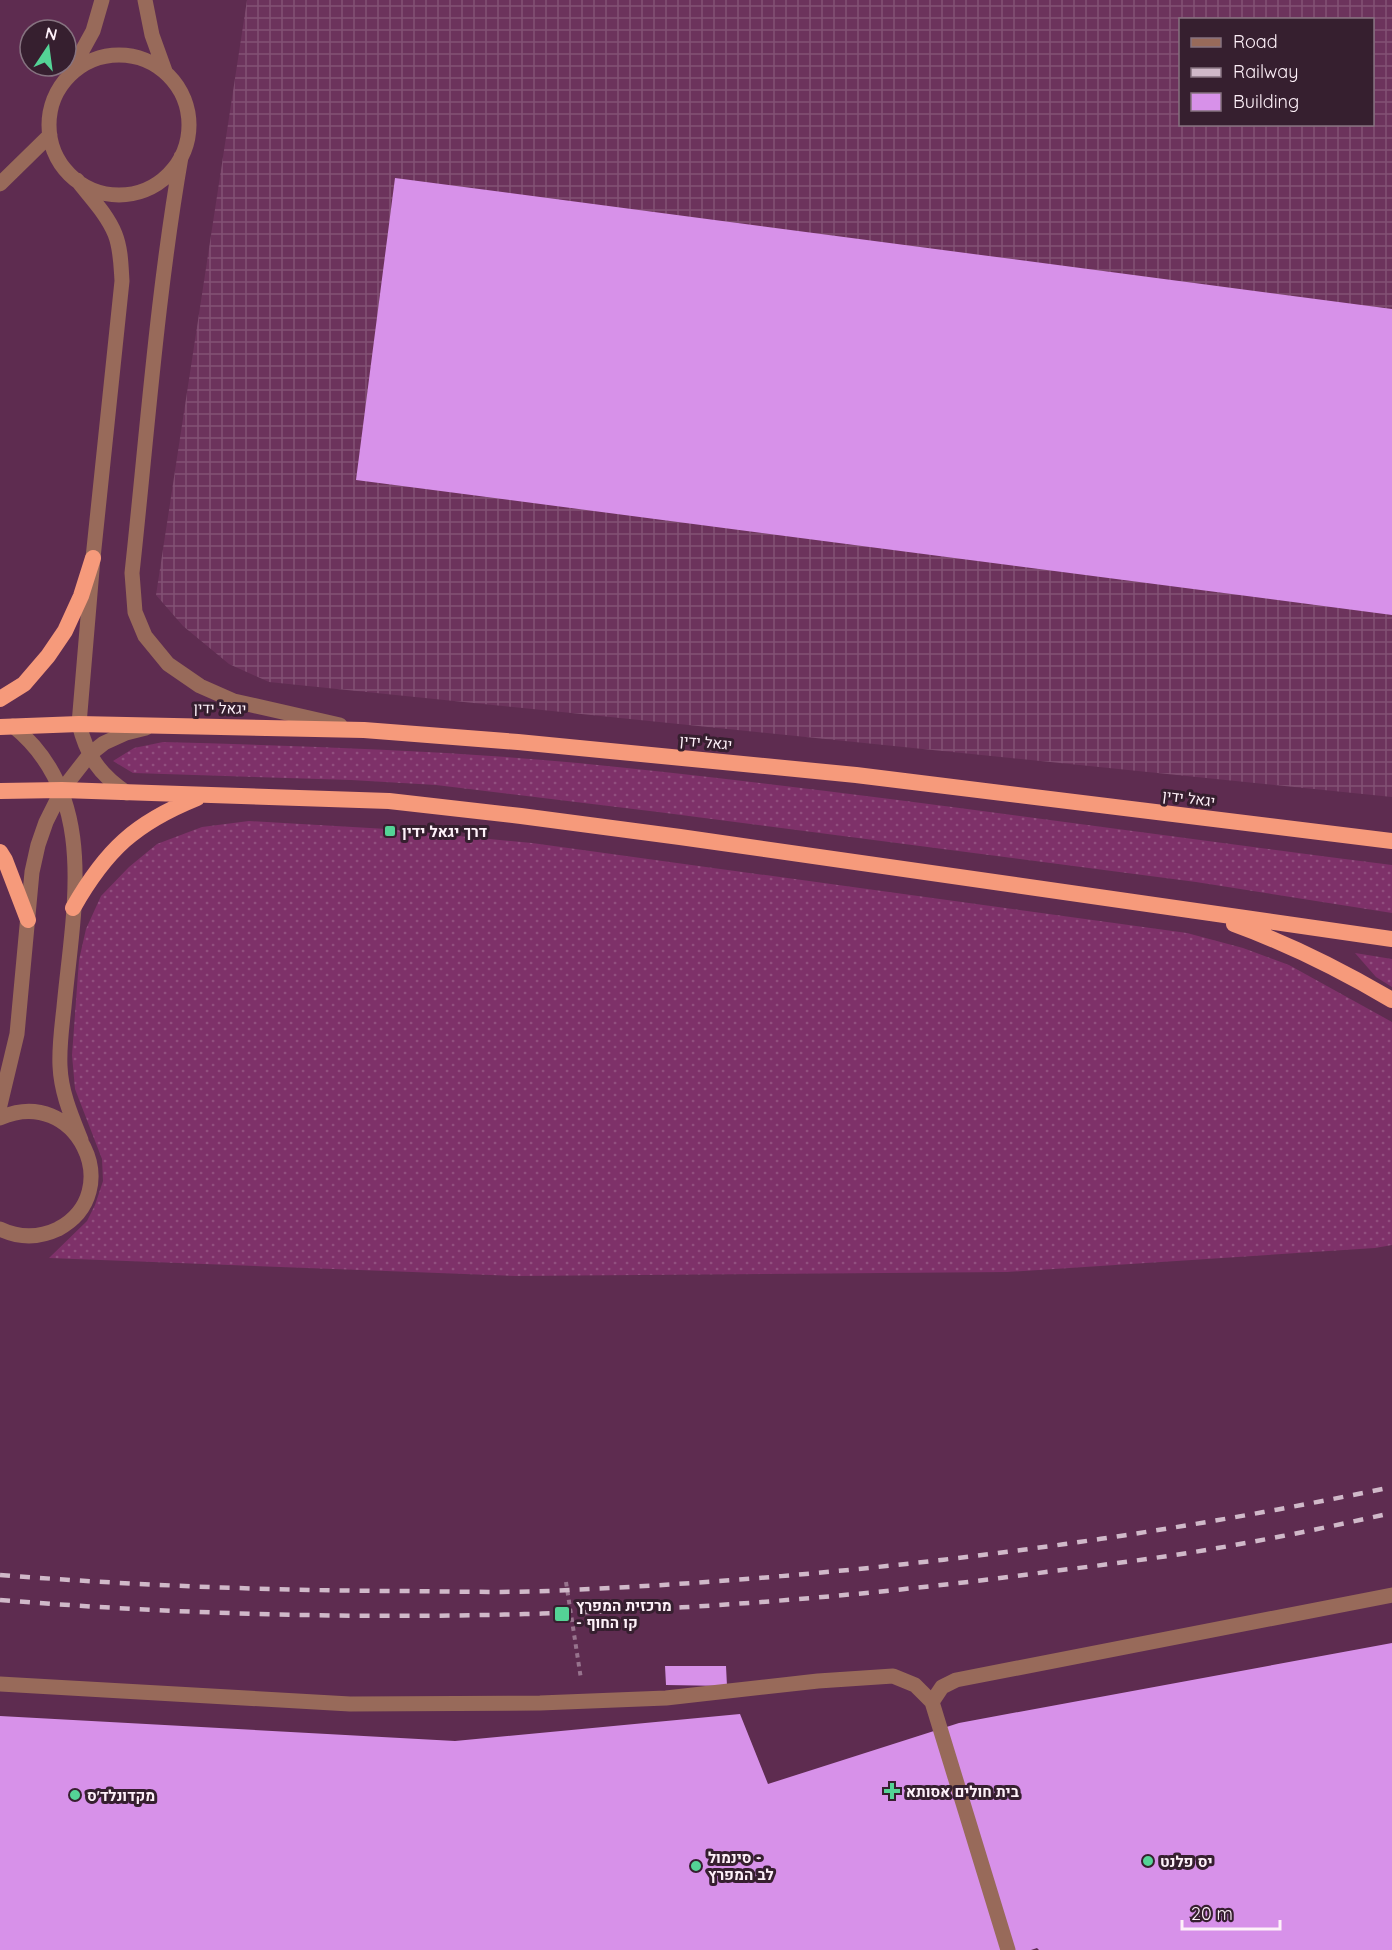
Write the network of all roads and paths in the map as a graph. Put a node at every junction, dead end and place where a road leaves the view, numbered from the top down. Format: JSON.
{"nodes":[{"id":1,"x":102,"y":0,"type":"edge"},
{"id":2,"x":145,"y":0,"type":"edge"},
{"id":3,"x":78,"y":58,"type":"edge"},
{"id":4,"x":78,"y":69,"type":"edge"},
{"id":5,"x":165,"y":71,"type":"junction"},
{"id":6,"x":67,"y":78,"type":"edge"},
{"id":7,"x":50,"y":135,"type":"junction"},
{"id":8,"x":181,"y":157,"type":"junction"},
{"id":9,"x":77,"y":180,"type":"junction"},
{"id":10,"x":0,"y":184,"type":"edge"},
{"id":11,"x":93,"y":558,"type":"junction"},
{"id":12,"x":0,"y":699,"type":"edge"},
{"id":13,"x":79,"y":724,"type":"junction"},
{"id":14,"x":158,"y":725,"type":"junction"},
{"id":15,"x":7,"y":726,"type":"edge"},
{"id":16,"x":364,"y":730,"type":"junction"},
{"id":17,"x":90,"y":754,"type":"junction"},
{"id":18,"x":62,"y":790,"type":"junction"},
{"id":19,"x":0,"y":791,"type":"edge"},
{"id":20,"x":127,"y":793,"type":"junction"},
{"id":21,"x":203,"y":795,"type":"junction"},
{"id":22,"x":1392,"y":841,"type":"edge"},
{"id":23,"x":0,"y":852,"type":"edge"},
{"id":24,"x":73,"y":908,"type":"junction"},
{"id":25,"x":1202,"y":912,"type":"junction"},
{"id":26,"x":28,"y":920,"type":"junction"},
{"id":27,"x":1392,"y":939,"type":"edge"},
{"id":28,"x":1392,"y":1000,"type":"edge"},
{"id":29,"x":0,"y":1106,"type":"edge"},
{"id":30,"x":0,"y":1118,"type":"edge"},
{"id":31,"x":81,"y":1140,"type":"junction"},
{"id":32,"x":0,"y":1229,"type":"edge"},
{"id":33,"x":566,"y":1582,"type":"dead end"},
{"id":34,"x":1392,"y":1595,"type":"edge"},
{"id":35,"x":581,"y":1683,"type":"dead end"},
{"id":36,"x":0,"y":1684,"type":"edge"},
{"id":37,"x":932,"y":1702,"type":"junction"},
{"id":38,"x":1008,"y":1950,"type":"edge"}],
"edges":[{"from":1,"to":3,"type":"street"},
{"from":2,"to":5,"type":"street"},
{"from":4,"to":5,"type":"street"},
{"from":5,"to":8,"type":"street"},
{"from":6,"to":7,"type":"street"},
{"from":7,"to":9,"type":"street"},
{"from":7,"to":10,"type":"street"},
{"from":8,"to":9,"type":"street"},
{"from":8,"to":16,"type":"street"},
{"from":9,"to":11,"type":"street"},
{"from":11,"to":12,"type":"highway"},
{"from":11,"to":13,"type":"street"},
{"from":13,"to":14,"type":"highway","name":"יגאל ידין"},
{"from":13,"to":15,"type":"highway","name":"יגאל ידין"},
{"from":13,"to":17,"type":"street"},
{"from":14,"to":16,"type":"highway","name":"יגאל ידין"},
{"from":14,"to":17,"type":"street"},
{"from":15,"to":18,"type":"street"},
{"from":16,"to":22,"type":"highway","name":"יגאל ידין"},
{"from":17,"to":18,"type":"street"},
{"from":17,"to":20,"type":"street"},
{"from":18,"to":19,"type":"highway"},
{"from":18,"to":20,"type":"highway"},
{"from":18,"to":24,"type":"street"},
{"from":18,"to":26,"type":"street"},
{"from":20,"to":21,"type":"highway"},
{"from":21,"to":24,"type":"highway"},
{"from":21,"to":25,"type":"highway"},
{"from":23,"to":26,"type":"highway"},
{"from":24,"to":31,"type":"street"},
{"from":25,"to":27,"type":"highway"},
{"from":25,"to":28,"type":"highway"},
{"from":26,"to":29,"type":"street"},
{"from":30,"to":31,"type":"street"},
{"from":31,"to":32,"type":"street"},
{"from":33,"to":35,"type":"path"},
{"from":34,"to":37,"type":"street"},
{"from":36,"to":37,"type":"street"},
{"from":37,"to":38,"type":"street"}]}
